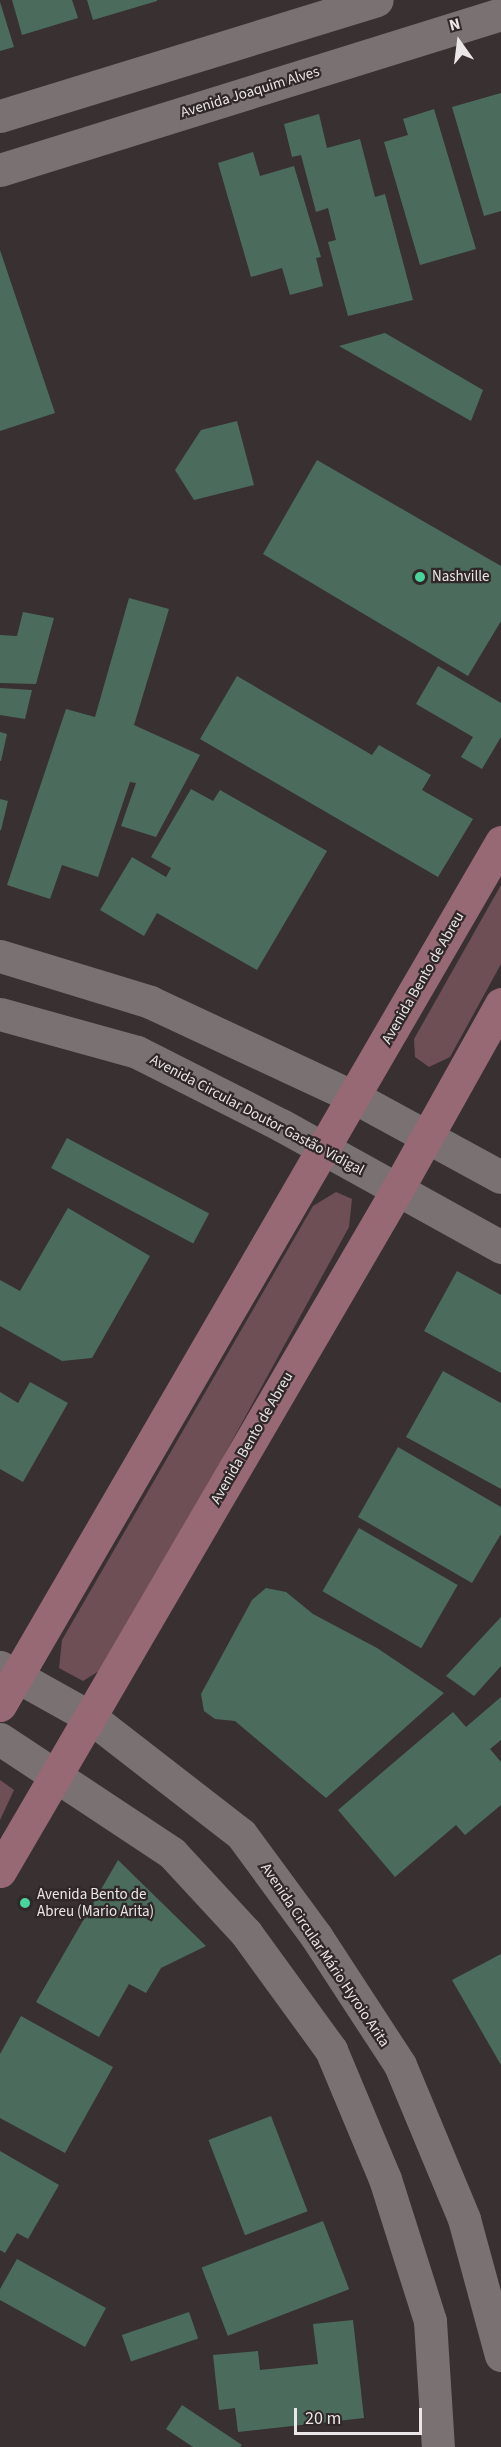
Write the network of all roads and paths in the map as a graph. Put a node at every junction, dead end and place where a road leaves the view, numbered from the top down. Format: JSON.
{"nodes":[{"id":1,"x":377,"y":0,"type":"edge"},
{"id":2,"x":501,"y":14,"type":"edge"},
{"id":3,"x":0,"y":116,"type":"edge"},
{"id":4,"x":0,"y":170,"type":"edge"},
{"id":5,"x":501,"y":842,"type":"edge"},
{"id":6,"x":0,"y":956,"type":"edge"},
{"id":7,"x":501,"y":1004,"type":"edge"},
{"id":8,"x":0,"y":1014,"type":"edge"},
{"id":9,"x":354,"y":1097,"type":"junction"},
{"id":10,"x":427,"y":1135,"type":"junction"},
{"id":11,"x":324,"y":1152,"type":"junction"},
{"id":12,"x":501,"y":1176,"type":"edge"},
{"id":13,"x":397,"y":1190,"type":"junction"},
{"id":14,"x":501,"y":1247,"type":"edge"},
{"id":15,"x":9,"y":1670,"type":"edge"},
{"id":16,"x":0,"y":1706,"type":"edge"},
{"id":17,"x":90,"y":1717,"type":"junction"},
{"id":18,"x":0,"y":1739,"type":"edge"},
{"id":19,"x":58,"y":1774,"type":"junction"},
{"id":20,"x":0,"y":1871,"type":"edge"},
{"id":21,"x":501,"y":2355,"type":"edge"},
{"id":22,"x":438,"y":2447,"type":"edge"}],
"edges":[{"from":1,"to":3,"type":"street"},
{"from":2,"to":4,"type":"street","name":"Avenida Joaquim Alves"},
{"from":5,"to":9,"type":"main road","name":"Avenida Bento de Abreu"},
{"from":6,"to":9,"type":"street"},
{"from":7,"to":10,"type":"main road","name":"Avenida Bento de Abreu"},
{"from":8,"to":11,"type":"street","name":"Avenida Circular Doutor Gastão Vidigal"},
{"from":9,"to":10,"type":"street"},
{"from":9,"to":11,"type":"main road","name":"Avenida Bento de Abreu"},
{"from":10,"to":12,"type":"street"},
{"from":10,"to":13,"type":"main road","name":"Avenida Bento de Abreu"},
{"from":11,"to":13,"type":"street","name":"Avenida Circular Doutor Gastão Vidigal"},
{"from":11,"to":15,"type":"main road","name":"Avenida Bento de Abreu"},
{"from":13,"to":14,"type":"street","name":"Avenida Circular Doutor Gastão Vidigal"},
{"from":13,"to":17,"type":"main road","name":"Avenida Bento de Abreu"},
{"from":15,"to":16,"type":"main road","name":"Avenida Bento de Abreu"},
{"from":15,"to":17,"type":"street","name":"Avenida Circular Mário Hyroio Arita"},
{"from":17,"to":19,"type":"main road","name":"Avenida Bento de Abreu"},
{"from":17,"to":21,"type":"street","name":"Avenida Circular Mário Hyroio Arita"},
{"from":18,"to":19,"type":"street"},
{"from":19,"to":20,"type":"main road","name":"Avenida Bento de Abreu"},
{"from":19,"to":22,"type":"street"}]}
